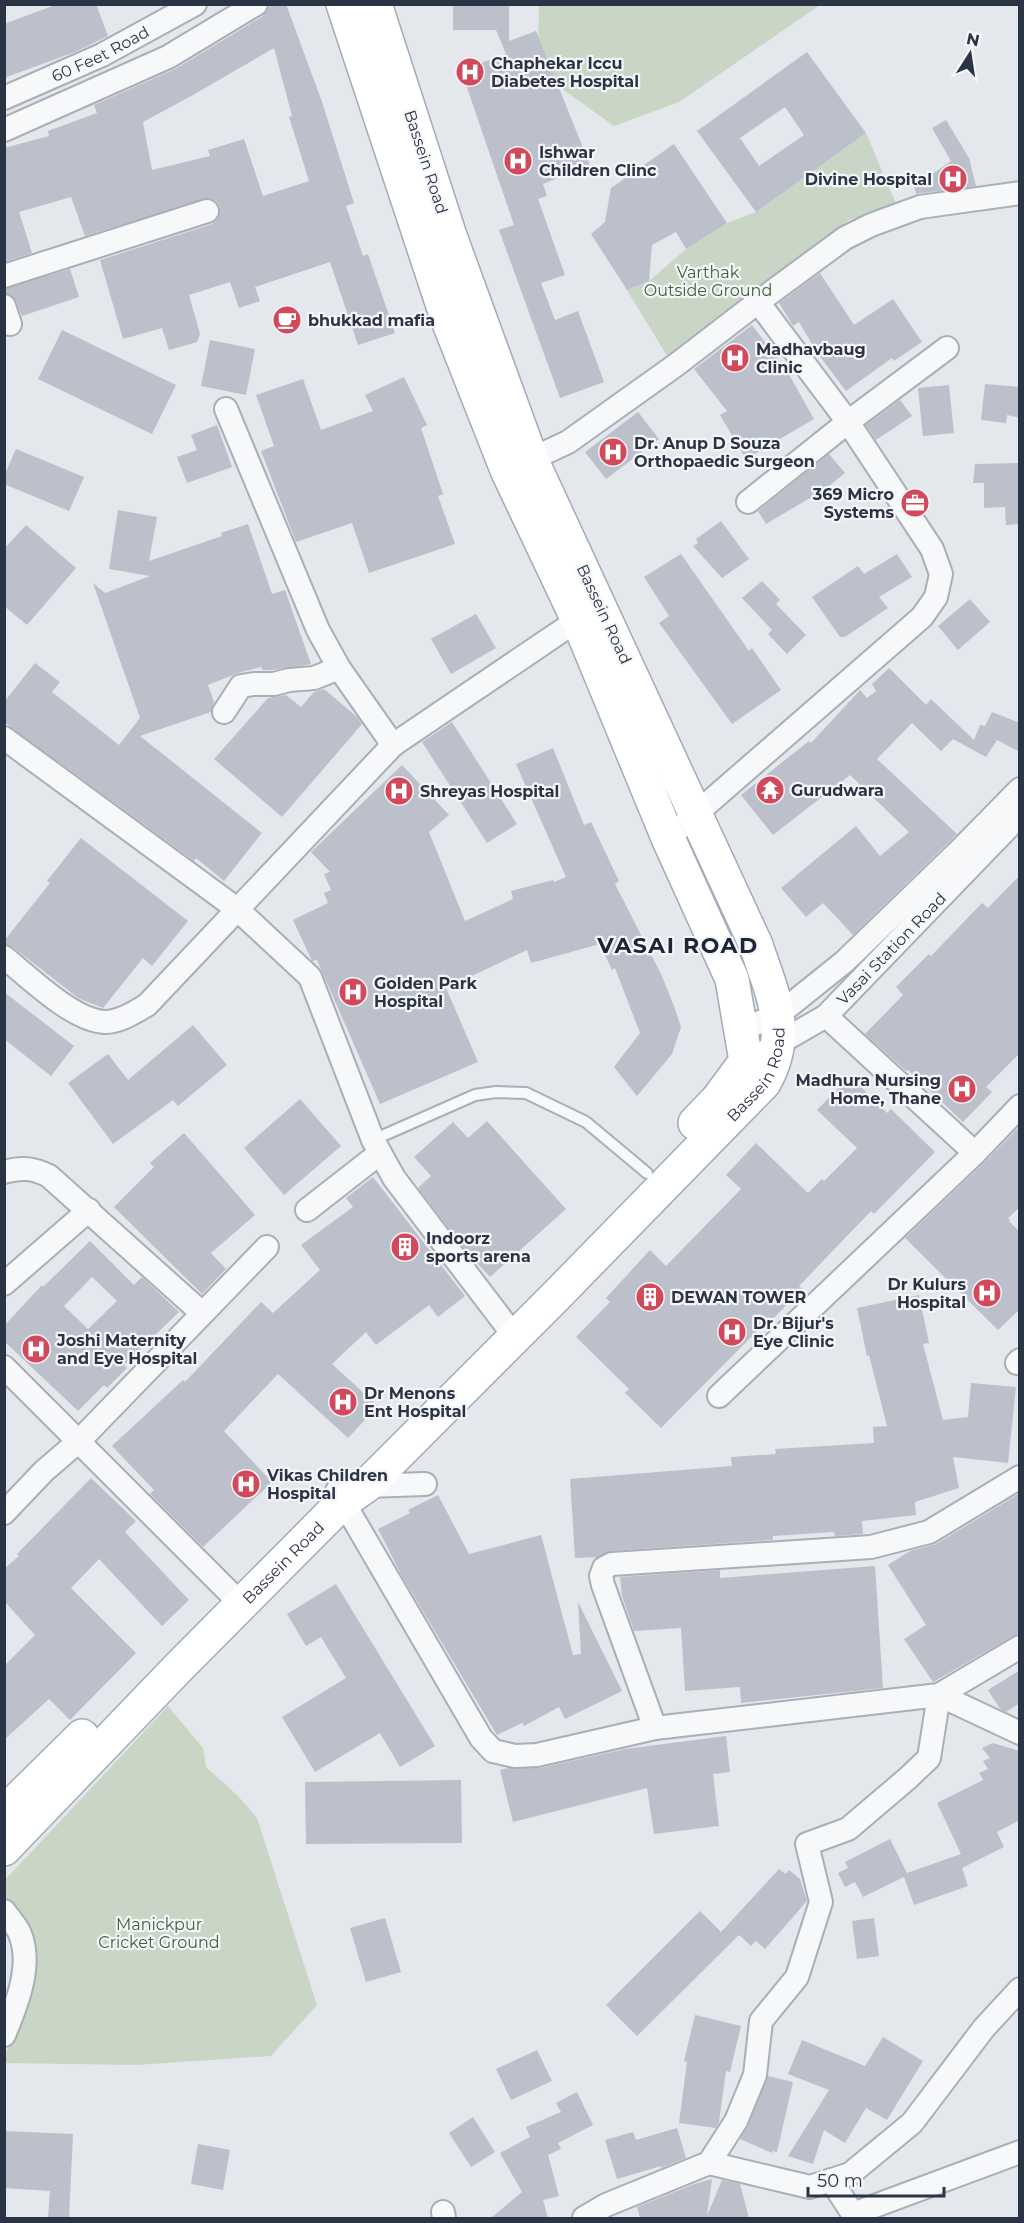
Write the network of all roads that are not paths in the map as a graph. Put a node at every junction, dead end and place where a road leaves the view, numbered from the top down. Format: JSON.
{"nodes":[{"id":1,"x":195,"y":4,"type":"edge"},
{"id":2,"x":256,"y":4,"type":"edge"},
{"id":3,"x":343,"y":4,"type":"edge"},
{"id":4,"x":375,"y":4,"type":"edge"},
{"id":5,"x":4,"y":98,"type":"edge"},
{"id":6,"x":4,"y":130,"type":"edge"},
{"id":7,"x":1020,"y":193,"type":"edge"},
{"id":8,"x":207,"y":211,"type":"dead end"},
{"id":9,"x":4,"y":276,"type":"edge"},
{"id":10,"x":758,"y":302,"type":"junction"},
{"id":11,"x":947,"y":348,"type":"dead end"},
{"id":12,"x":226,"y":409,"type":"dead end"},
{"id":13,"x":848,"y":422,"type":"junction"},
{"id":14,"x":520,"y":465,"type":"junction"},
{"id":15,"x":748,"y":502,"type":"dead end"},
{"id":16,"x":589,"y":612,"type":"junction"},
{"id":17,"x":339,"y":668,"type":"junction"},
{"id":18,"x":224,"y":712,"type":"dead end"},
{"id":19,"x":4,"y":738,"type":"edge"},
{"id":20,"x":393,"y":745,"type":"junction"},
{"id":21,"x":1020,"y":789,"type":"edge"},
{"id":22,"x":696,"y":813,"type":"junction"},
{"id":23,"x":1020,"y":815,"type":"edge"},
{"id":24,"x":668,"y":838,"type":"junction"},
{"id":25,"x":237,"y":909,"type":"junction"},
{"id":26,"x":4,"y":957,"type":"edge"},
{"id":27,"x":826,"y":1016,"type":"junction"},
{"id":28,"x":779,"y":1029,"type":"junction"},
{"id":29,"x":743,"y":1045,"type":"junction"},
{"id":30,"x":1020,"y":1106,"type":"edge"},
{"id":31,"x":376,"y":1146,"type":"junction"},
{"id":32,"x":975,"y":1153,"type":"junction"},
{"id":33,"x":4,"y":1172,"type":"edge"},
{"id":34,"x":647,"y":1173,"type":"junction"},
{"id":35,"x":89,"y":1210,"type":"junction"},
{"id":36,"x":307,"y":1210,"type":"dead end"},
{"id":37,"x":267,"y":1247,"type":"dead end"},
{"id":38,"x":4,"y":1284,"type":"edge"},
{"id":39,"x":202,"y":1313,"type":"junction"},
{"id":40,"x":508,"y":1330,"type":"junction"},
{"id":41,"x":4,"y":1367,"type":"edge"},
{"id":42,"x":719,"y":1396,"type":"dead end"},
{"id":43,"x":80,"y":1440,"type":"junction"},
{"id":44,"x":1020,"y":1477,"type":"edge"},
{"id":45,"x":425,"y":1484,"type":"dead end"},
{"id":46,"x":348,"y":1493,"type":"junction"},
{"id":47,"x":4,"y":1513,"type":"edge"},
{"id":48,"x":230,"y":1593,"type":"junction"},
{"id":49,"x":1020,"y":1647,"type":"edge"},
{"id":50,"x":939,"y":1695,"type":"junction"},
{"id":51,"x":656,"y":1728,"type":"junction"},
{"id":52,"x":1020,"y":1733,"type":"edge"},
{"id":53,"x":4,"y":1813,"type":"edge"},
{"id":54,"x":4,"y":1849,"type":"edge"},
{"id":55,"x":4,"y":1911,"type":"edge"},
{"id":56,"x":1020,"y":1989,"type":"edge"},
{"id":57,"x":4,"y":2035,"type":"edge"},
{"id":58,"x":1018,"y":2159,"type":"edge"},
{"id":59,"x":709,"y":2163,"type":"junction"},
{"id":60,"x":831,"y":2180,"type":"junction"},
{"id":61,"x":584,"y":2218,"type":"edge"}],
"edges":[{"from":1,"to":5,"type":"street","name":"60 Feet Road"},
{"from":2,"to":6,"type":"street"},
{"from":3,"to":14,"type":"main road","name":"Bassein Road"},
{"from":4,"to":14,"type":"main road","name":"Bassein Road"},
{"from":7,"to":10,"type":"street"},
{"from":8,"to":9,"type":"street"},
{"from":10,"to":13,"type":"street"},
{"from":10,"to":14,"type":"street"},
{"from":11,"to":13,"type":"street"},
{"from":12,"to":17,"type":"street"},
{"from":13,"to":15,"type":"street"},
{"from":13,"to":22,"type":"street"},
{"from":14,"to":16,"type":"main road","name":"Bassein Road"},
{"from":16,"to":20,"type":"street"},
{"from":16,"to":22,"type":"main road","name":"Bassein Road"},
{"from":16,"to":24,"type":"main road","name":"Bassein Road"},
{"from":17,"to":18,"type":"street"},
{"from":17,"to":20,"type":"street"},
{"from":19,"to":25,"type":"street"},
{"from":20,"to":25,"type":"street"},
{"from":21,"to":28,"type":"street"},
{"from":22,"to":24,"type":"street"},
{"from":22,"to":28,"type":"main road","name":"Bassein Road"},
{"from":23,"to":27,"type":"street","name":"Vasai Station Road"},
{"from":24,"to":29,"type":"main road","name":"Bassein Road"},
{"from":25,"to":26,"type":"street"},
{"from":25,"to":31,"type":"street"},
{"from":27,"to":28,"type":"street","name":"Vasai Station Road"},
{"from":27,"to":32,"type":"street"},
{"from":28,"to":29,"type":"street","name":"Vasai Station Road"},
{"from":28,"to":29,"type":"street"},
{"from":28,"to":40,"type":"main road","name":"Bassein Road"},
{"from":29,"to":34,"type":"main road","name":"Bassein Road"},
{"from":30,"to":32,"type":"street"},
{"from":31,"to":34,"type":"lane"},
{"from":31,"to":36,"type":"street"},
{"from":31,"to":40,"type":"street"},
{"from":32,"to":42,"type":"street"},
{"from":33,"to":35,"type":"street"},
{"from":34,"to":40,"type":"main road","name":"Bassein Road"},
{"from":35,"to":38,"type":"street"},
{"from":35,"to":39,"type":"street"},
{"from":37,"to":39,"type":"street"},
{"from":39,"to":43,"type":"street"},
{"from":40,"to":46,"type":"main road","name":"Bassein Road"},
{"from":41,"to":43,"type":"street"},
{"from":43,"to":47,"type":"street"},
{"from":43,"to":48,"type":"street"},
{"from":44,"to":51,"type":"street"},
{"from":45,"to":46,"type":"street"},
{"from":46,"to":48,"type":"main road","name":"Bassein Road"},
{"from":46,"to":51,"type":"street"},
{"from":46,"to":54,"type":"main road","name":"Bassein Road"},
{"from":48,"to":53,"type":"main road","name":"Bassein Road"},
{"from":49,"to":50,"type":"street"},
{"from":50,"to":51,"type":"street"},
{"from":50,"to":52,"type":"street"},
{"from":50,"to":59,"type":"street"},
{"from":55,"to":57,"type":"street"},
{"from":56,"to":60,"type":"street"},
{"from":58,"to":60,"type":"street"},
{"from":59,"to":60,"type":"street"},
{"from":59,"to":61,"type":"street"}]}
